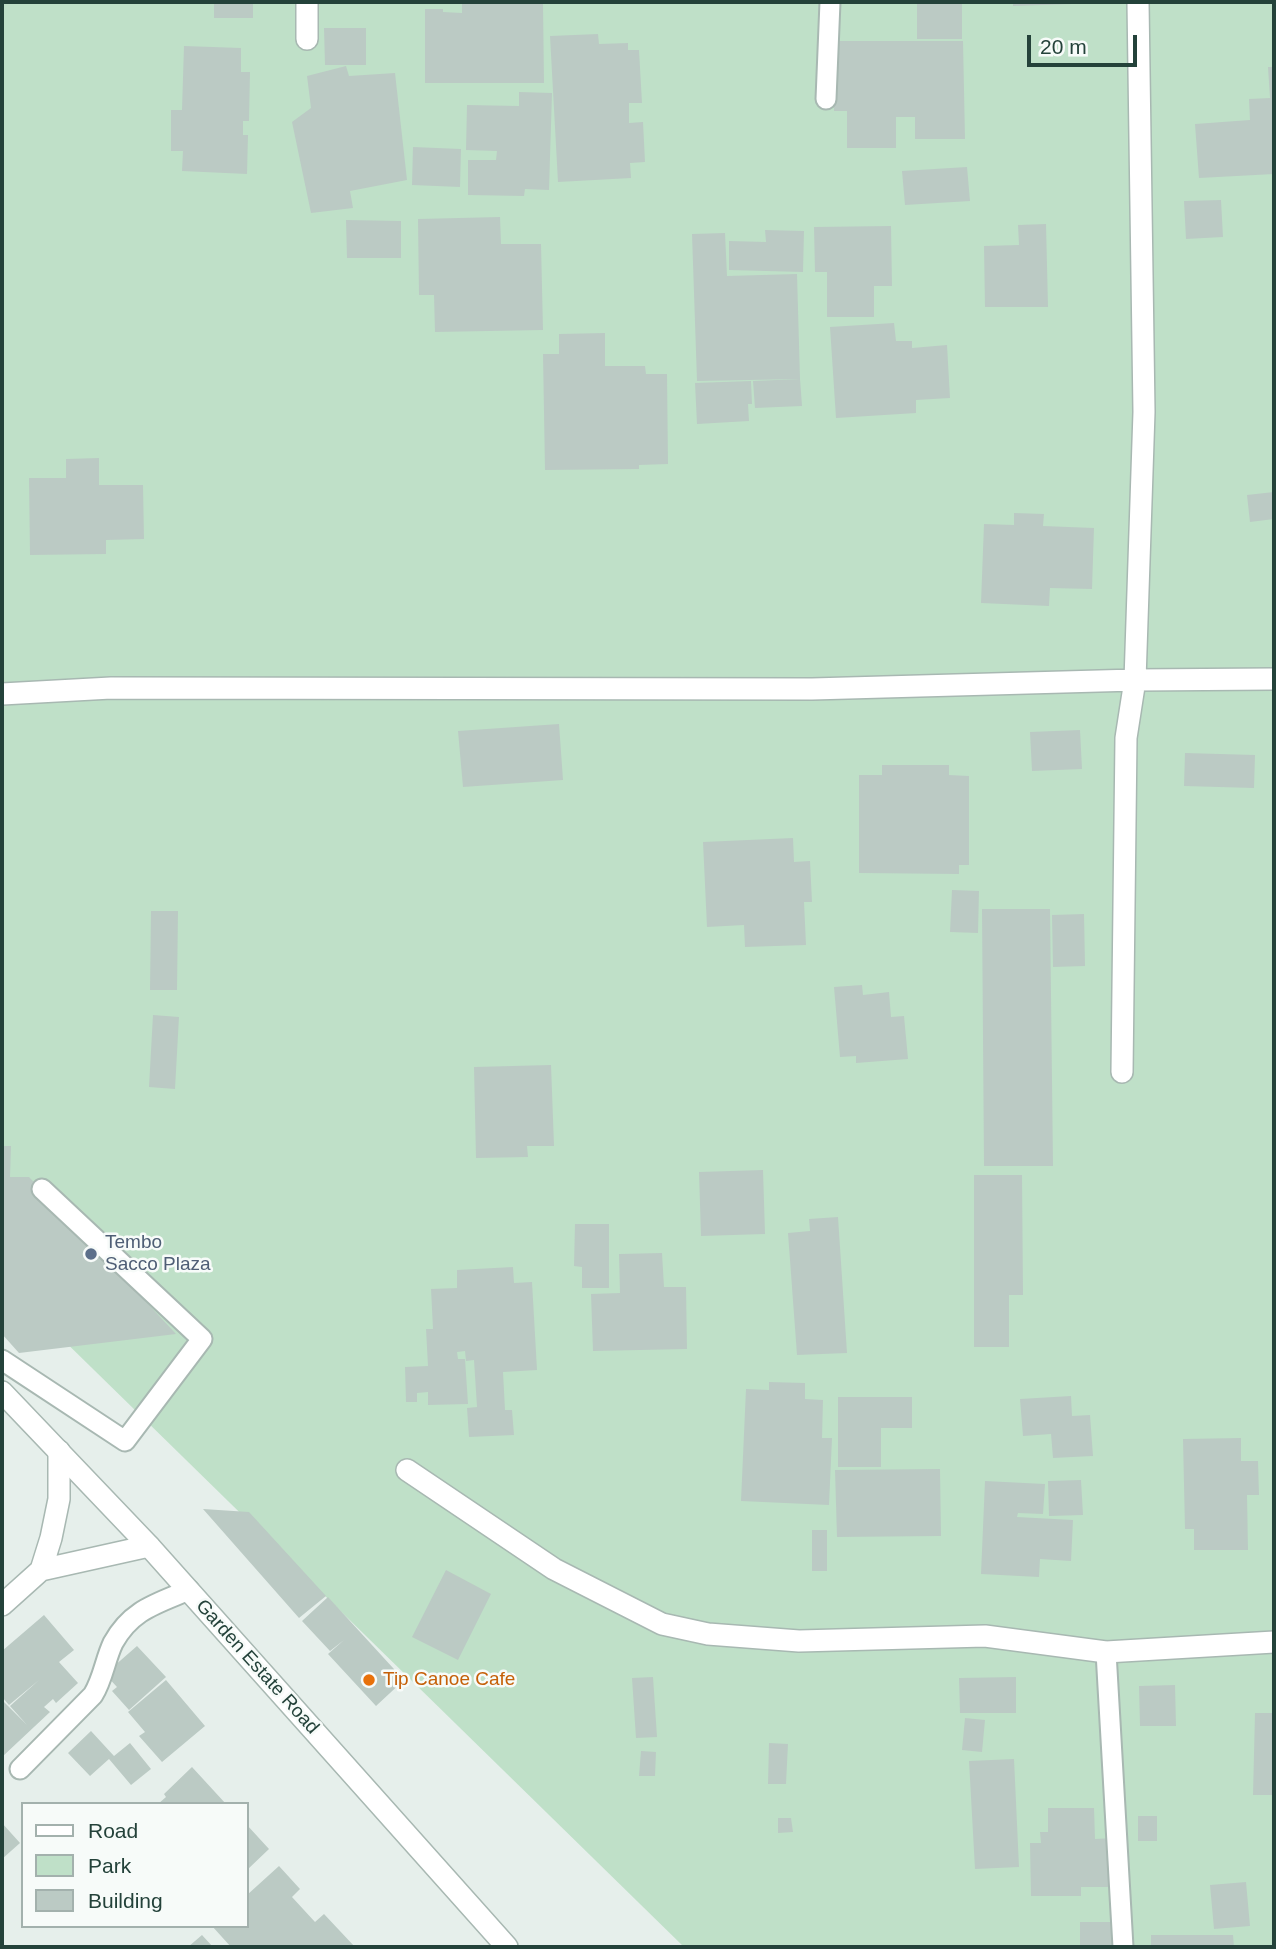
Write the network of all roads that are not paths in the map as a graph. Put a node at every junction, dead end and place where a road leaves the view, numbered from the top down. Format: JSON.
{"nodes":[{"id":1,"x":307,"y":2,"type":"edge"},
{"id":2,"x":830,"y":2,"type":"edge"},
{"id":3,"x":1139,"y":2,"type":"edge"},
{"id":4,"x":307,"y":39,"type":"dead end"},
{"id":5,"x":826,"y":99,"type":"dead end"},
{"id":6,"x":1274,"y":679,"type":"edge"},
{"id":7,"x":1135,"y":680,"type":"junction"},
{"id":8,"x":2,"y":694,"type":"edge"},
{"id":9,"x":1122,"y":1072,"type":"dead end"},
{"id":10,"x":42,"y":1189,"type":"dead end"},
{"id":11,"x":2,"y":1360,"type":"edge"},
{"id":12,"x":2,"y":1392,"type":"edge"},
{"id":13,"x":59,"y":1451,"type":"junction"},
{"id":14,"x":407,"y":1470,"type":"dead end"},
{"id":15,"x":149,"y":1546,"type":"junction"},
{"id":16,"x":41,"y":1570,"type":"junction"},
{"id":17,"x":189,"y":1590,"type":"junction"},
{"id":18,"x":2,"y":1605,"type":"edge"},
{"id":19,"x":1274,"y":1642,"type":"edge"},
{"id":20,"x":1106,"y":1652,"type":"junction"},
{"id":21,"x":20,"y":1769,"type":"dead end"},
{"id":22,"x":507,"y":1947,"type":"edge"},
{"id":23,"x":1123,"y":1947,"type":"edge"}],
"edges":[{"from":1,"to":4,"type":"street"},
{"from":2,"to":5,"type":"lane"},
{"from":3,"to":7,"type":"street"},
{"from":6,"to":7,"type":"street"},
{"from":7,"to":8,"type":"street"},
{"from":7,"to":9,"type":"street"},
{"from":10,"to":11,"type":"lane"},
{"from":12,"to":13,"type":"street","name":"Garden Estate Road"},
{"from":13,"to":15,"type":"street","name":"Garden Estate Road"},
{"from":13,"to":16,"type":"street"},
{"from":14,"to":20,"type":"street"},
{"from":15,"to":16,"type":"street"},
{"from":15,"to":17,"type":"street","name":"Garden Estate Road"},
{"from":16,"to":18,"type":"street"},
{"from":17,"to":21,"type":"lane"},
{"from":17,"to":22,"type":"street","name":"Garden Estate Road"},
{"from":19,"to":20,"type":"street"},
{"from":20,"to":23,"type":"lane"}]}
